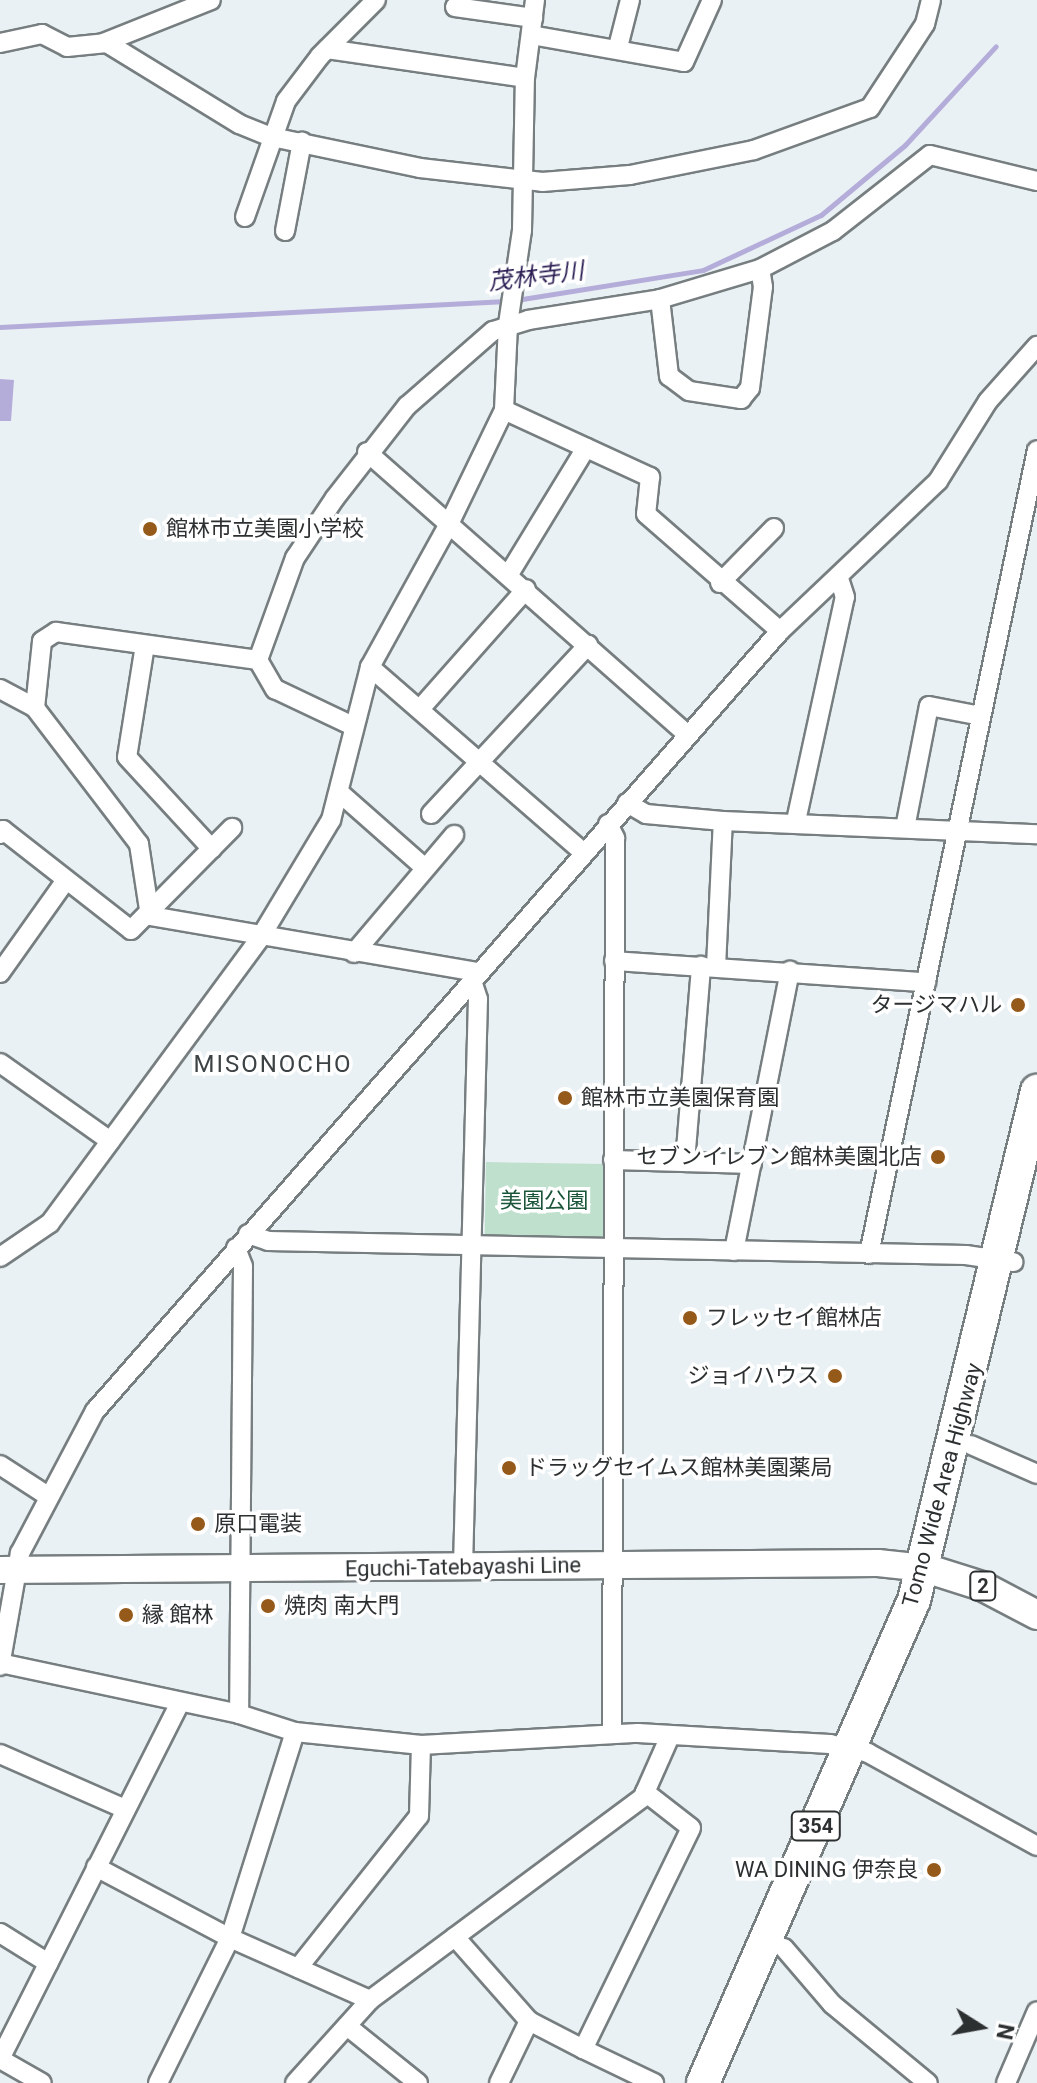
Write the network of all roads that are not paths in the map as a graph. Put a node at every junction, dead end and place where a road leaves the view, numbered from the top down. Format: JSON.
{"nodes":[{"id":1,"x":211,"y":0,"type":"edge"},
{"id":2,"x":376,"y":0,"type":"edge"},
{"id":3,"x":630,"y":0,"type":"edge"},
{"id":4,"x":712,"y":0,"type":"edge"},
{"id":5,"x":931,"y":0,"type":"edge"},
{"id":6,"x":455,"y":7,"type":"dead end"},
{"id":7,"x":533,"y":18,"type":"edge"},
{"id":8,"x":0,"y":43,"type":"edge"},
{"id":9,"x":107,"y":43,"type":"junction"},
{"id":10,"x":618,"y":47,"type":"junction"},
{"id":11,"x":327,"y":49,"type":"junction"},
{"id":12,"x":525,"y":78,"type":"junction"},
{"id":13,"x":272,"y":137,"type":"junction"},
{"id":14,"x":302,"y":142,"type":"junction"},
{"id":15,"x":522,"y":180,"type":"junction"},
{"id":16,"x":1037,"y":181,"type":"edge"},
{"id":17,"x":245,"y":217,"type":"dead end"},
{"id":18,"x":285,"y":231,"type":"dead end"},
{"id":19,"x":760,"y":269,"type":"junction"},
{"id":20,"x":660,"y":299,"type":"junction"},
{"id":21,"x":509,"y":318,"type":"junction"},
{"id":22,"x":1037,"y":346,"type":"edge"},
{"id":23,"x":504,"y":410,"type":"junction"},
{"id":24,"x":586,"y":448,"type":"junction"},
{"id":25,"x":1037,"y":450,"type":"edge"},
{"id":26,"x":367,"y":452,"type":"junction"},
{"id":27,"x":1032,"y":502,"type":"edge"},
{"id":28,"x":449,"y":524,"type":"junction"},
{"id":29,"x":774,"y":528,"type":"dead end"},
{"id":30,"x":509,"y":574,"type":"junction"},
{"id":31,"x":839,"y":578,"type":"junction"},
{"id":32,"x":720,"y":583,"type":"junction"},
{"id":33,"x":526,"y":589,"type":"junction"},
{"id":34,"x":780,"y":631,"type":"junction"},
{"id":35,"x":145,"y":645,"type":"junction"},
{"id":36,"x":588,"y":645,"type":"junction"},
{"id":37,"x":258,"y":660,"type":"junction"},
{"id":38,"x":370,"y":667,"type":"junction"},
{"id":39,"x":0,"y":689,"type":"edge"},
{"id":40,"x":35,"y":708,"type":"junction"},
{"id":41,"x":420,"y":709,"type":"junction"},
{"id":42,"x":981,"y":716,"type":"junction"},
{"id":43,"x":353,"y":726,"type":"junction"},
{"id":44,"x":687,"y":734,"type":"junction"},
{"id":45,"x":479,"y":759,"type":"junction"},
{"id":46,"x":340,"y":793,"type":"junction"},
{"id":47,"x":627,"y":803,"type":"junction"},
{"id":48,"x":431,"y":814,"type":"dead end"},
{"id":49,"x":723,"y":821,"type":"junction"},
{"id":50,"x":796,"y":821,"type":"junction"},
{"id":51,"x":608,"y":824,"type":"junction"},
{"id":52,"x":232,"y":828,"type":"dead end"},
{"id":53,"x":905,"y":828,"type":"junction"},
{"id":54,"x":958,"y":830,"type":"junction"},
{"id":55,"x":0,"y":834,"type":"edge"},
{"id":56,"x":1037,"y":834,"type":"edge"},
{"id":57,"x":454,"y":835,"type":"dead end"},
{"id":58,"x":212,"y":849,"type":"junction"},
{"id":59,"x":583,"y":852,"type":"junction"},
{"id":60,"x":425,"y":868,"type":"junction"},
{"id":61,"x":66,"y":880,"type":"junction"},
{"id":62,"x":150,"y":916,"type":"junction"},
{"id":63,"x":260,"y":938,"type":"junction"},
{"id":64,"x":354,"y":953,"type":"junction"},
{"id":65,"x":614,"y":961,"type":"junction"},
{"id":66,"x":709,"y":966,"type":"junction"},
{"id":67,"x":790,"y":971,"type":"junction"},
{"id":68,"x":0,"y":973,"type":"edge"},
{"id":69,"x":476,"y":977,"type":"junction"},
{"id":70,"x":926,"y":982,"type":"junction"},
{"id":71,"x":0,"y":1063,"type":"edge"},
{"id":72,"x":1035,"y":1107,"type":"edge"},
{"id":73,"x":110,"y":1141,"type":"junction"},
{"id":74,"x":613,"y":1160,"type":"junction"},
{"id":75,"x":685,"y":1162,"type":"junction"},
{"id":76,"x":1037,"y":1162,"type":"edge"},
{"id":77,"x":752,"y":1164,"type":"junction"},
{"id":78,"x":242,"y":1241,"type":"junction"},
{"id":79,"x":472,"y":1247,"type":"junction"},
{"id":80,"x":613,"y":1249,"type":"junction"},
{"id":81,"x":734,"y":1251,"type":"junction"},
{"id":82,"x":869,"y":1254,"type":"junction"},
{"id":83,"x":0,"y":1257,"type":"edge"},
{"id":84,"x":1006,"y":1261,"type":"junction"},
{"id":85,"x":971,"y":1445,"type":"junction"},
{"id":86,"x":0,"y":1465,"type":"edge"},
{"id":87,"x":1037,"y":1474,"type":"edge"},
{"id":88,"x":48,"y":1496,"type":"junction"},
{"id":89,"x":612,"y":1566,"type":"junction"},
{"id":90,"x":463,"y":1567,"type":"junction"},
{"id":91,"x":241,"y":1569,"type":"junction"},
{"id":92,"x":933,"y":1569,"type":"junction"},
{"id":93,"x":8,"y":1570,"type":"edge"},
{"id":94,"x":1037,"y":1615,"type":"edge"},
{"id":95,"x":0,"y":1664,"type":"edge"},
{"id":96,"x":180,"y":1702,"type":"junction"},
{"id":97,"x":239,"y":1714,"type":"junction"},
{"id":98,"x":295,"y":1732,"type":"junction"},
{"id":99,"x":612,"y":1734,"type":"junction"},
{"id":100,"x":670,"y":1736,"type":"junction"},
{"id":101,"x":421,"y":1745,"type":"junction"},
{"id":102,"x":859,"y":1752,"type":"junction"},
{"id":103,"x":0,"y":1754,"type":"edge"},
{"id":104,"x":645,"y":1792,"type":"junction"},
{"id":105,"x":125,"y":1809,"type":"junction"},
{"id":106,"x":1037,"y":1846,"type":"edge"},
{"id":107,"x":96,"y":1867,"type":"junction"},
{"id":108,"x":0,"y":1933,"type":"edge"},
{"id":109,"x":455,"y":1937,"type":"junction"},
{"id":110,"x":230,"y":1938,"type":"junction"},
{"id":111,"x":784,"y":1948,"type":"junction"},
{"id":112,"x":48,"y":1963,"type":"junction"},
{"id":113,"x":298,"y":1968,"type":"junction"},
{"id":114,"x":370,"y":2000,"type":"junction"},
{"id":115,"x":1037,"y":2011,"type":"edge"},
{"id":116,"x":529,"y":2021,"type":"junction"},
{"id":117,"x":347,"y":2026,"type":"junction"},
{"id":118,"x":583,"y":2049,"type":"junction"},
{"id":119,"x":0,"y":2059,"type":"edge"},
{"id":120,"x":920,"y":2080,"type":"edge"},
{"id":121,"x":37,"y":2082,"type":"edge"},
{"id":122,"x":158,"y":2083,"type":"edge"},
{"id":123,"x":295,"y":2083,"type":"edge"},
{"id":124,"x":418,"y":2083,"type":"edge"},
{"id":125,"x":499,"y":2083,"type":"edge"},
{"id":126,"x":654,"y":2083,"type":"edge"},
{"id":127,"x":703,"y":2083,"type":"edge"},
{"id":128,"x":724,"y":2083,"type":"edge"},
{"id":129,"x":1006,"y":2083,"type":"edge"}],
"edges":[{"from":1,"to":9,"type":"street"},
{"from":2,"to":11,"type":"street"},
{"from":3,"to":10,"type":"street"},
{"from":4,"to":10,"type":"street"},
{"from":5,"to":15,"type":"street"},
{"from":6,"to":7,"type":"street"},
{"from":7,"to":10,"type":"street"},
{"from":7,"to":12,"type":"street"},
{"from":8,"to":9,"type":"street"},
{"from":9,"to":13,"type":"street"},
{"from":11,"to":12,"type":"street"},
{"from":11,"to":13,"type":"street"},
{"from":12,"to":15,"type":"street"},
{"from":13,"to":14,"type":"street"},
{"from":13,"to":17,"type":"street"},
{"from":14,"to":15,"type":"street"},
{"from":14,"to":18,"type":"street"},
{"from":15,"to":21,"type":"street"},
{"from":16,"to":19,"type":"street"},
{"from":19,"to":20,"type":"street"},
{"from":19,"to":20,"type":"street"},
{"from":20,"to":21,"type":"street"},
{"from":21,"to":23,"type":"street"},
{"from":21,"to":26,"type":"street"},
{"from":22,"to":31,"type":"street"},
{"from":23,"to":24,"type":"street"},
{"from":23,"to":28,"type":"street"},
{"from":24,"to":30,"type":"street"},
{"from":24,"to":32,"type":"street"},
{"from":25,"to":27,"type":"street"},
{"from":26,"to":28,"type":"street"},
{"from":26,"to":37,"type":"street"},
{"from":27,"to":42,"type":"street"},
{"from":28,"to":30,"type":"street"},
{"from":28,"to":38,"type":"street"},
{"from":29,"to":32,"type":"street"},
{"from":30,"to":33,"type":"street"},
{"from":31,"to":34,"type":"street"},
{"from":31,"to":50,"type":"street"},
{"from":32,"to":34,"type":"street"},
{"from":33,"to":36,"type":"street"},
{"from":33,"to":41,"type":"street"},
{"from":34,"to":44,"type":"street"},
{"from":35,"to":37,"type":"street"},
{"from":35,"to":40,"type":"street"},
{"from":35,"to":58,"type":"street"},
{"from":36,"to":44,"type":"street"},
{"from":36,"to":45,"type":"street"},
{"from":37,"to":43,"type":"street"},
{"from":38,"to":41,"type":"street"},
{"from":38,"to":43,"type":"street"},
{"from":39,"to":40,"type":"street"},
{"from":40,"to":62,"type":"street"},
{"from":41,"to":45,"type":"street"},
{"from":42,"to":53,"type":"street"},
{"from":42,"to":54,"type":"street"},
{"from":43,"to":46,"type":"street"},
{"from":44,"to":47,"type":"street"},
{"from":45,"to":48,"type":"street"},
{"from":45,"to":59,"type":"street"},
{"from":46,"to":60,"type":"street"},
{"from":46,"to":63,"type":"street"},
{"from":47,"to":49,"type":"street"},
{"from":47,"to":51,"type":"street"},
{"from":49,"to":50,"type":"street"},
{"from":49,"to":66,"type":"street"},
{"from":50,"to":53,"type":"street"},
{"from":51,"to":59,"type":"street"},
{"from":51,"to":65,"type":"street"},
{"from":52,"to":58,"type":"street"},
{"from":53,"to":54,"type":"street"},
{"from":54,"to":56,"type":"street"},
{"from":54,"to":70,"type":"street"},
{"from":55,"to":61,"type":"street"},
{"from":57,"to":60,"type":"street"},
{"from":58,"to":62,"type":"street"},
{"from":59,"to":69,"type":"street"},
{"from":60,"to":64,"type":"street"},
{"from":61,"to":62,"type":"street"},
{"from":61,"to":68,"type":"street"},
{"from":62,"to":63,"type":"street"},
{"from":63,"to":64,"type":"street"},
{"from":63,"to":73,"type":"street"},
{"from":64,"to":69,"type":"street"},
{"from":65,"to":66,"type":"street"},
{"from":65,"to":74,"type":"street"},
{"from":66,"to":67,"type":"street"},
{"from":66,"to":75,"type":"street"},
{"from":67,"to":70,"type":"street"},
{"from":67,"to":77,"type":"street"},
{"from":69,"to":78,"type":"street"},
{"from":69,"to":79,"type":"street"},
{"from":70,"to":82,"type":"street"},
{"from":71,"to":73,"type":"street"},
{"from":72,"to":84,"type":"highway","name":"Tomo Wide Area Highway","number":"354"},
{"from":73,"to":83,"type":"street"},
{"from":74,"to":75,"type":"street"},
{"from":74,"to":80,"type":"street"},
{"from":75,"to":77,"type":"street"},
{"from":76,"to":84,"type":"highway","name":"Tomo Wide Area Highway","number":"354"},
{"from":77,"to":81,"type":"street"},
{"from":78,"to":79,"type":"street"},
{"from":78,"to":88,"type":"street"},
{"from":78,"to":91,"type":"street"},
{"from":79,"to":80,"type":"street"},
{"from":79,"to":90,"type":"street"},
{"from":80,"to":81,"type":"street"},
{"from":80,"to":89,"type":"street"},
{"from":81,"to":82,"type":"street"},
{"from":82,"to":84,"type":"street"},
{"from":84,"to":85,"type":"highway","name":"Tomo Wide Area Highway","number":"354"},
{"from":84,"to":92,"type":"highway","name":"Tomo Wide Area Highway","number":"354"},
{"from":85,"to":87,"type":"street"},
{"from":85,"to":92,"type":"highway","name":"Tomo Wide Area Highway","number":"354"},
{"from":86,"to":88,"type":"street"},
{"from":88,"to":93,"type":"street"},
{"from":89,"to":90,"type":"main road","name":"Eguchi-Tatebayashi Line"},
{"from":89,"to":92,"type":"main road","name":"Eguchi-Tatebayashi Line"},
{"from":89,"to":99,"type":"street"},
{"from":90,"to":91,"type":"main road","name":"Eguchi-Tatebayashi Line"},
{"from":91,"to":93,"type":"main road","name":"Eguchi-Tatebayashi Line"},
{"from":91,"to":97,"type":"street"},
{"from":92,"to":94,"type":"main road","number":"2"},
{"from":92,"to":102,"type":"highway","name":"Tomo Wide Area Highway","number":"354"},
{"from":93,"to":95,"type":"street"},
{"from":95,"to":96,"type":"street"},
{"from":96,"to":97,"type":"street"},
{"from":96,"to":105,"type":"street"},
{"from":97,"to":98,"type":"street"},
{"from":98,"to":101,"type":"street"},
{"from":98,"to":110,"type":"street"},
{"from":99,"to":100,"type":"street"},
{"from":99,"to":101,"type":"street"},
{"from":100,"to":102,"type":"street"},
{"from":100,"to":104,"type":"street"},
{"from":101,"to":113,"type":"street"},
{"from":102,"to":106,"type":"street"},
{"from":102,"to":111,"type":"highway","name":"Tomo Wide Area Highway","number":"354"},
{"from":102,"to":127,"type":"highway","name":"Tomo Wide Area Highway","number":"354"},
{"from":103,"to":105,"type":"street"},
{"from":104,"to":109,"type":"street"},
{"from":104,"to":118,"type":"street"},
{"from":105,"to":107,"type":"street"},
{"from":107,"to":110,"type":"street"},
{"from":107,"to":112,"type":"street"},
{"from":108,"to":112,"type":"street"},
{"from":109,"to":114,"type":"street"},
{"from":109,"to":116,"type":"street"},
{"from":110,"to":113,"type":"street"},
{"from":110,"to":122,"type":"street"},
{"from":111,"to":120,"type":"street"},
{"from":111,"to":128,"type":"highway","name":"Tomo Wide Area Highway","number":"354"},
{"from":112,"to":119,"type":"street"},
{"from":113,"to":114,"type":"street"},
{"from":114,"to":117,"type":"street"},
{"from":115,"to":129,"type":"street"},
{"from":116,"to":118,"type":"street"},
{"from":116,"to":125,"type":"street"},
{"from":117,"to":123,"type":"street"},
{"from":117,"to":124,"type":"street"},
{"from":118,"to":126,"type":"street"},
{"from":119,"to":121,"type":"street"}]}
